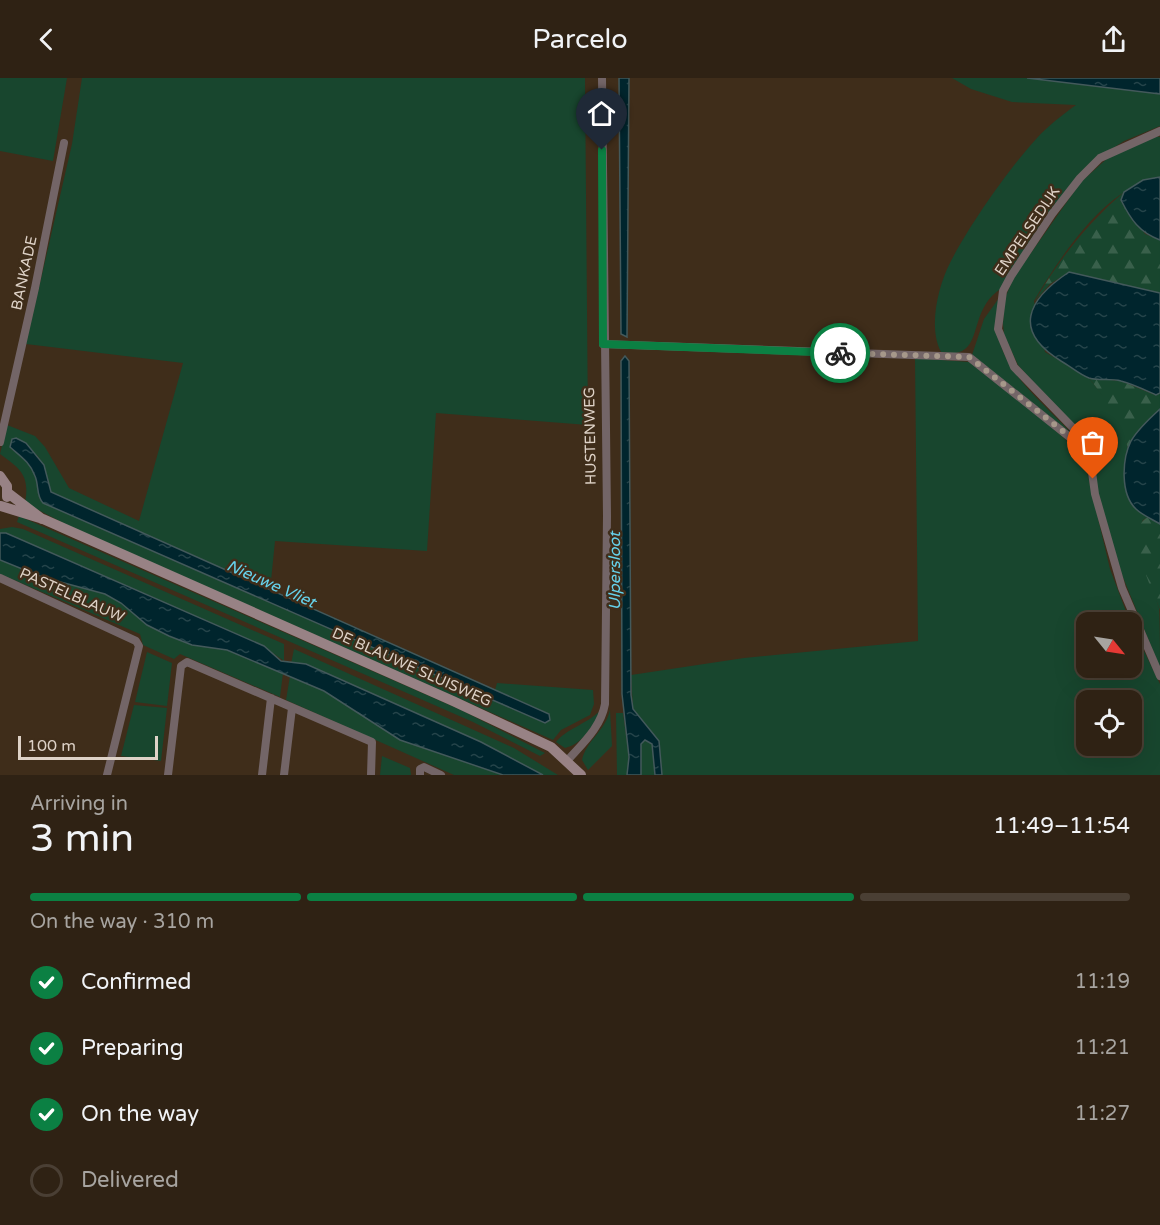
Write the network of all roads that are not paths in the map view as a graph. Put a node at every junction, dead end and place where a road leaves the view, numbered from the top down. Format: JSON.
{"nodes":[{"id":1,"x":602,"y":78,"type":"edge"},
{"id":2,"x":1160,"y":131,"type":"edge"},
{"id":3,"x":64,"y":143,"type":"dead end"},
{"id":4,"x":603,"y":344,"type":"junction"},
{"id":5,"x":0,"y":442,"type":"edge"},
{"id":6,"x":1083,"y":447,"type":"junction"},
{"id":7,"x":0,"y":476,"type":"edge"},
{"id":8,"x":8,"y":492,"type":"junction"},
{"id":9,"x":0,"y":506,"type":"edge"},
{"id":10,"x":43,"y":519,"type":"junction"},
{"id":11,"x":0,"y":578,"type":"edge"},
{"id":12,"x":1160,"y":676,"type":"edge"},
{"id":13,"x":271,"y":698,"type":"junction"},
{"id":14,"x":292,"y":708,"type":"junction"},
{"id":15,"x":567,"y":761,"type":"junction"},
{"id":16,"x":420,"y":772,"type":"edge"},
{"id":17,"x":106,"y":775,"type":"edge"},
{"id":18,"x":168,"y":775,"type":"edge"},
{"id":19,"x":262,"y":775,"type":"edge"},
{"id":20,"x":284,"y":775,"type":"edge"},
{"id":21,"x":371,"y":775,"type":"edge"},
{"id":22,"x":441,"y":775,"type":"edge"},
{"id":23,"x":581,"y":775,"type":"edge"}],
"edges":[{"from":1,"to":4,"type":"street","name":"HUSTENWEG"},
{"from":2,"to":6,"type":"street","name":"EMPELSEDIJK"},
{"from":3,"to":5,"type":"street","name":"BANKADE"},
{"from":4,"to":6,"type":"street"},
{"from":4,"to":15,"type":"street","name":"HUSTENWEG"},
{"from":6,"to":12,"type":"street","name":"EMPELSEDIJK"},
{"from":7,"to":8,"type":"main road"},
{"from":8,"to":9,"type":"main road"},
{"from":8,"to":10,"type":"main road","name":"DE BLAUWE SLUISWEG"},
{"from":9,"to":10,"type":"main road","name":"DE BLAUWE SLUISWEG"},
{"from":10,"to":15,"type":"main road","name":"DE BLAUWE SLUISWEG"},
{"from":11,"to":17,"type":"street","name":"PASTELBLAUW"},
{"from":13,"to":14,"type":"street"},
{"from":13,"to":18,"type":"street"},
{"from":13,"to":19,"type":"street"},
{"from":14,"to":20,"type":"street"},
{"from":14,"to":21,"type":"street"},
{"from":15,"to":23,"type":"main road"},
{"from":16,"to":22,"type":"street"}]}
